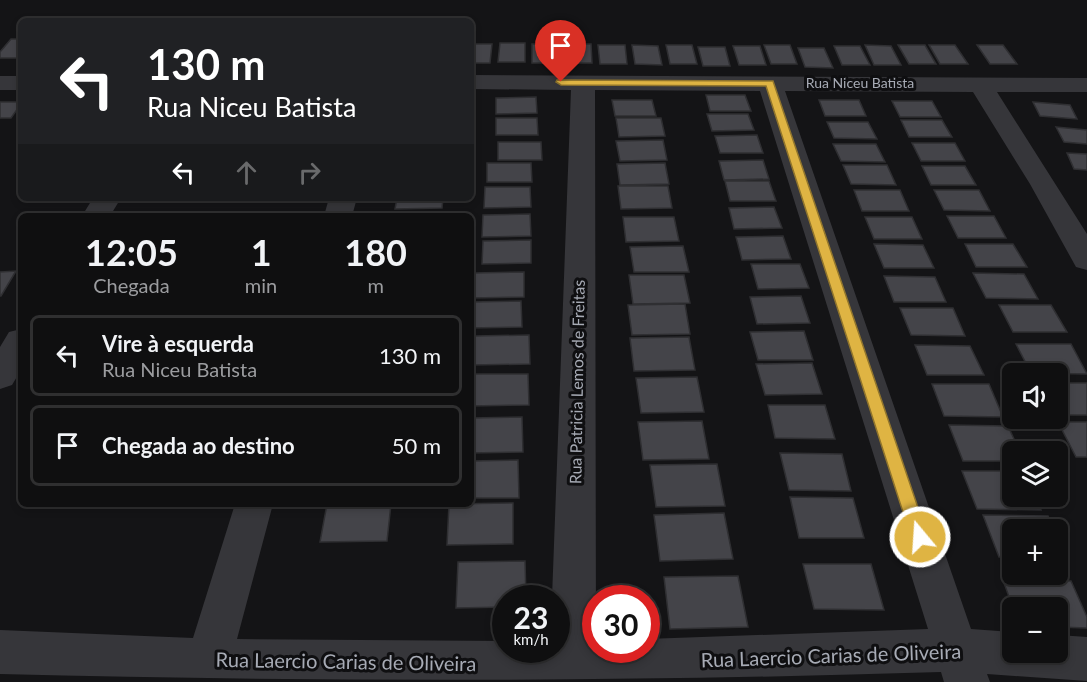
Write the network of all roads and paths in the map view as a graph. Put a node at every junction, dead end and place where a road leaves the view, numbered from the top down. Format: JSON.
{"nodes":[{"id":1,"x":474,"y":82,"type":"edge"},
{"id":2,"x":583,"y":82,"type":"junction"},
{"id":3,"x":0,"y":83,"type":"edge"},
{"id":4,"x":18,"y":83,"type":"edge"},
{"id":5,"x":770,"y":83,"type":"junction"},
{"id":6,"x":980,"y":84,"type":"junction"},
{"id":7,"x":1078,"y":85,"type":"edge"},
{"id":8,"x":1044,"y":184,"type":"junction"},
{"id":9,"x":1087,"y":225,"type":"edge"},
{"id":10,"x":1087,"y":260,"type":"edge"},
{"id":11,"x":18,"y":346,"type":"edge"},
{"id":12,"x":0,"y":376,"type":"edge"},
{"id":13,"x":253,"y":507,"type":"edge"},
{"id":14,"x":0,"y":652,"type":"edge"},
{"id":15,"x":1087,"y":658,"type":"edge"},
{"id":16,"x":962,"y":666,"type":"edge"},
{"id":17,"x":205,"y":671,"type":"edge"},
{"id":18,"x":571,"y":673,"type":"edge"}],
"edges":[{"from":1,"to":2,"type":"street","name":"Rua Niceu Batista"},
{"from":2,"to":5,"type":"street","name":"Rua Niceu Batista"},
{"from":2,"to":18,"type":"street","name":"Rua Patricia Lemos de Freitas"},
{"from":3,"to":4,"type":"street"},
{"from":5,"to":6,"type":"street","name":"Rua Niceu Batista"},
{"from":5,"to":16,"type":"street"},
{"from":6,"to":7,"type":"street","name":"Rua Niceu Batista"},
{"from":6,"to":8,"type":"street"},
{"from":8,"to":9,"type":"street"},
{"from":8,"to":10,"type":"street"},
{"from":11,"to":12,"type":"street"},
{"from":13,"to":17,"type":"street"},
{"from":14,"to":17,"type":"street","name":"Rua Laercio Carias de Oliveira"},
{"from":15,"to":16,"type":"street","name":"Rua Laercio Carias de Oliveira"},
{"from":16,"to":18,"type":"street","name":"Rua Laercio Carias de Oliveira"},
{"from":17,"to":18,"type":"street","name":"Rua Laercio Carias de Oliveira"}]}
